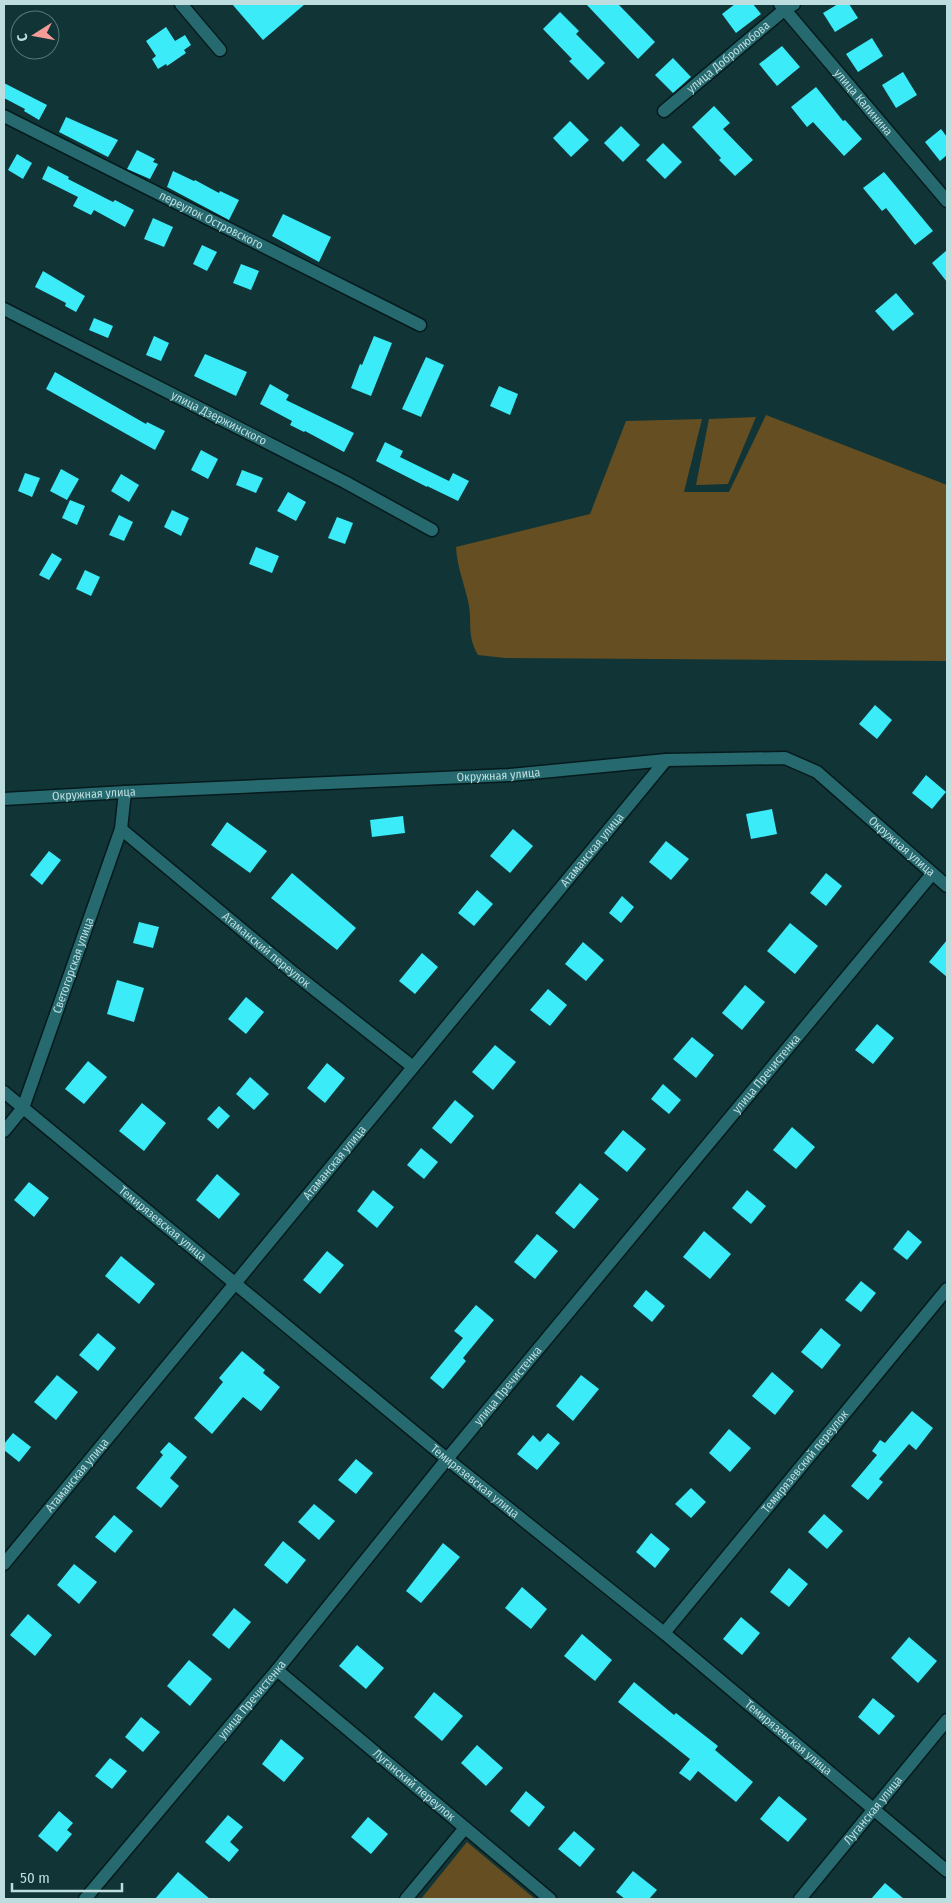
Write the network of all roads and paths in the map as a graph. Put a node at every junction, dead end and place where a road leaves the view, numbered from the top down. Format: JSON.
{"nodes":[{"id":1,"x":181,"y":4,"type":"edge"},
{"id":2,"x":786,"y":6,"type":"edge"},
{"id":3,"x":220,"y":50,"type":"dead end"},
{"id":4,"x":664,"y":111,"type":"dead end"},
{"id":5,"x":4,"y":116,"type":"edge"},
{"id":6,"x":947,"y":201,"type":"edge"},
{"id":7,"x":4,"y":309,"type":"edge"},
{"id":8,"x":420,"y":325,"type":"dead end"},
{"id":9,"x":432,"y":530,"type":"dead end"},
{"id":10,"x":666,"y":760,"type":"junction"},
{"id":11,"x":125,"y":792,"type":"junction"},
{"id":12,"x":4,"y":799,"type":"edge"},
{"id":13,"x":121,"y":828,"type":"junction"},
{"id":14,"x":932,"y":874,"type":"junction"},
{"id":15,"x":947,"y":886,"type":"edge"},
{"id":16,"x":414,"y":1068,"type":"junction"},
{"id":17,"x":4,"y":1092,"type":"edge"},
{"id":18,"x":23,"y":1108,"type":"junction"},
{"id":19,"x":4,"y":1131,"type":"edge"},
{"id":20,"x":235,"y":1283,"type":"junction"},
{"id":21,"x":947,"y":1289,"type":"edge"},
{"id":22,"x":447,"y":1459,"type":"junction"},
{"id":23,"x":4,"y":1564,"type":"edge"},
{"id":24,"x":664,"y":1633,"type":"junction"},
{"id":25,"x":277,"y":1670,"type":"junction"},
{"id":26,"x":947,"y":1720,"type":"edge"},
{"id":27,"x":873,"y":1810,"type":"junction"},
{"id":28,"x":465,"y":1828,"type":"junction"},
{"id":29,"x":947,"y":1871,"type":"edge"},
{"id":30,"x":85,"y":1899,"type":"edge"},
{"id":31,"x":406,"y":1899,"type":"edge"},
{"id":32,"x":550,"y":1899,"type":"edge"},
{"id":33,"x":800,"y":1899,"type":"edge"}],
"edges":[{"from":1,"to":3,"type":"street"},
{"from":2,"to":4,"type":"street","name":"улица Добролюбова"},
{"from":2,"to":6,"type":"street","name":"улица Калинина"},
{"from":5,"to":8,"type":"street","name":"переулок Островского"},
{"from":7,"to":9,"type":"street","name":"улица Дзержинского"},
{"from":10,"to":11,"type":"street","name":"Окружная улица"},
{"from":10,"to":14,"type":"street","name":"Окружная улица"},
{"from":10,"to":16,"type":"street","name":"Атаманская улица"},
{"from":11,"to":12,"type":"street","name":"Окружная улица"},
{"from":11,"to":13,"type":"street","name":"Светогорская улица"},
{"from":13,"to":16,"type":"street","name":"Атаманский переулок"},
{"from":13,"to":18,"type":"street","name":"Светогорская улица"},
{"from":14,"to":15,"type":"street","name":"Окружная улица"},
{"from":14,"to":22,"type":"street","name":"улица Пречистенка"},
{"from":16,"to":20,"type":"street","name":"Атаманская улица"},
{"from":17,"to":18,"type":"street","name":"Темирязевская улица"},
{"from":18,"to":19,"type":"street","name":"Светогорская улица"},
{"from":18,"to":20,"type":"street","name":"Темирязевская улица"},
{"from":20,"to":22,"type":"street","name":"Темирязевская улица"},
{"from":20,"to":23,"type":"street","name":"Атаманская улица"},
{"from":21,"to":24,"type":"street","name":"Темирязевский переулок"},
{"from":22,"to":24,"type":"street","name":"Темирязевская улица"},
{"from":22,"to":25,"type":"street","name":"улица Пречистенка"},
{"from":24,"to":27,"type":"street","name":"Темирязевская улица"},
{"from":25,"to":28,"type":"street","name":"Луганский переулок"},
{"from":25,"to":30,"type":"street","name":"улица Пречистенка"},
{"from":26,"to":27,"type":"street","name":"Луганская улица"},
{"from":27,"to":29,"type":"street","name":"Темирязевская улица"},
{"from":27,"to":33,"type":"street","name":"Луганская улица"},
{"from":28,"to":31,"type":"street"},
{"from":28,"to":32,"type":"street","name":"Луганский переулок"}]}
